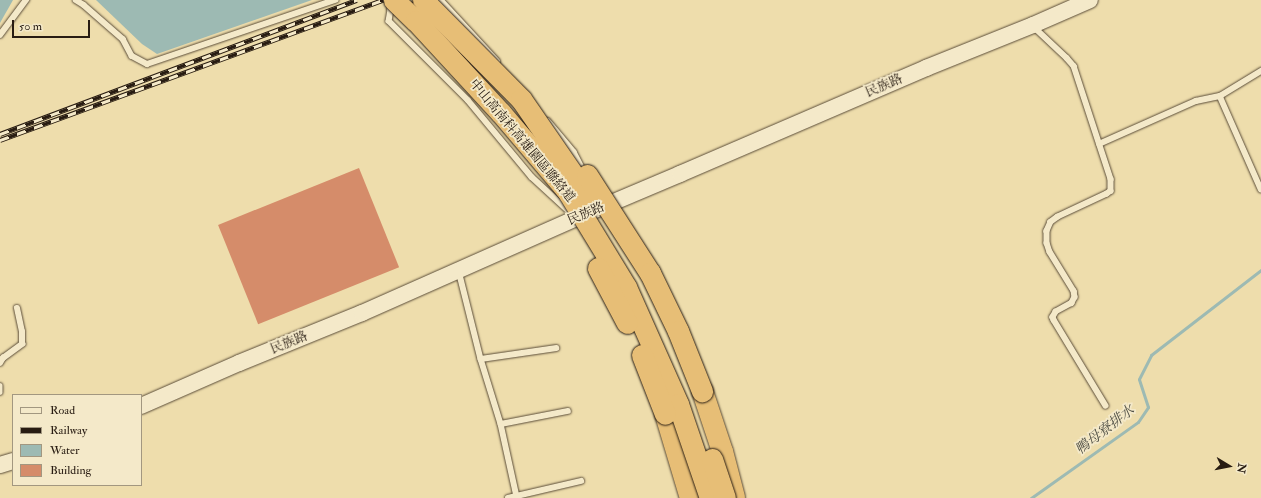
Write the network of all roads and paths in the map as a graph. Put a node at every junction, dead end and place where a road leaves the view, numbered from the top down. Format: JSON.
{"nodes":[{"id":1,"x":26,"y":0,"type":"edge"},
{"id":2,"x":76,"y":0,"type":"edge"},
{"id":3,"x":335,"y":0,"type":"edge"},
{"id":4,"x":441,"y":0,"type":"edge"},
{"id":5,"x":1090,"y":0,"type":"edge"},
{"id":6,"x":408,"y":1,"type":"edge"},
{"id":7,"x":1033,"y":25,"type":"junction"},
{"id":8,"x":0,"y":35,"type":"edge"},
{"id":9,"x":500,"y":63,"type":"dead end"},
{"id":10,"x":1261,"y":71,"type":"edge"},
{"id":11,"x":1220,"y":96,"type":"junction"},
{"id":12,"x":521,"y":99,"type":"junction"},
{"id":13,"x":502,"y":113,"type":"junction"},
{"id":14,"x":545,"y":116,"type":"dead end"},
{"id":15,"x":1099,"y":144,"type":"junction"},
{"id":16,"x":1261,"y":189,"type":"edge"},
{"id":17,"x":602,"y":207,"type":"junction"},
{"id":18,"x":578,"y":221,"type":"junction"},
{"id":19,"x":616,"y":233,"type":"dead end"},
{"id":20,"x":459,"y":270,"type":"junction"},
{"id":21,"x":17,"y":309,"type":"dead end"},
{"id":22,"x":627,"y":310,"type":"dead end"},
{"id":23,"x":634,"y":323,"type":"dead end"},
{"id":24,"x":556,"y":348,"type":"dead end"},
{"id":25,"x":646,"y":350,"type":"dead end"},
{"id":26,"x":481,"y":359,"type":"junction"},
{"id":27,"x":0,"y":363,"type":"edge"},
{"id":28,"x":0,"y":386,"type":"edge"},
{"id":29,"x":0,"y":392,"type":"edge"},
{"id":30,"x":142,"y":406,"type":"edge"},
{"id":31,"x":1106,"y":406,"type":"dead end"},
{"id":32,"x":667,"y":409,"type":"junction"},
{"id":33,"x":568,"y":411,"type":"dead end"},
{"id":34,"x":501,"y":424,"type":"junction"},
{"id":35,"x":712,"y":452,"type":"dead end"},
{"id":36,"x":12,"y":461,"type":"edge"},
{"id":37,"x":0,"y":466,"type":"edge"},
{"id":38,"x":581,"y":481,"type":"dead end"},
{"id":39,"x":516,"y":497,"type":"junction"},
{"id":40,"x":508,"y":498,"type":"edge"},
{"id":41,"x":690,"y":498,"type":"edge"},
{"id":42,"x":710,"y":498,"type":"edge"},
{"id":43,"x":725,"y":498,"type":"edge"},
{"id":44,"x":734,"y":498,"type":"edge"}],
"edges":[{"from":1,"to":8,"type":"lane"},
{"from":2,"to":3,"type":"lane"},
{"from":4,"to":9,"type":"lane"},
{"from":5,"to":7,"type":"street","name":"民族路"},
{"from":6,"to":12,"type":"highway","name":"中山高南科高雄園區聯絡道","bridge":true},
{"from":6,"to":13,"type":"highway","name":"中山高南科高雄園區聯絡道","bridge":true},
{"from":6,"to":18,"type":"lane"},
{"from":7,"to":15,"type":"lane"},
{"from":7,"to":17,"type":"street","name":"民族路"},
{"from":10,"to":11,"type":"lane"},
{"from":11,"to":15,"type":"lane"},
{"from":11,"to":16,"type":"lane"},
{"from":12,"to":43,"type":"highway","name":"中山高南科高雄園區聯絡道","bridge":true},
{"from":12,"to":44,"type":"highway","bridge":true},
{"from":13,"to":32,"type":"highway","bridge":true},
{"from":13,"to":42,"type":"highway","name":"中山高南科高雄園區聯絡道","bridge":true},
{"from":14,"to":17,"type":"lane"},
{"from":15,"to":31,"type":"lane"},
{"from":17,"to":18,"type":"street","name":"民族路"},
{"from":17,"to":19,"type":"lane"},
{"from":18,"to":20,"type":"street","name":"民族路"},
{"from":20,"to":26,"type":"lane"},
{"from":20,"to":30,"type":"street","name":"民族路"},
{"from":21,"to":27,"type":"lane"},
{"from":22,"to":23,"type":"lane"},
{"from":24,"to":26,"type":"lane"},
{"from":25,"to":32,"type":"lane"},
{"from":26,"to":34,"type":"lane"},
{"from":28,"to":29,"type":"lane"},
{"from":32,"to":41,"type":"highway"},
{"from":33,"to":34,"type":"lane"},
{"from":34,"to":39,"type":"lane"},
{"from":35,"to":43,"type":"lane"},
{"from":36,"to":37,"type":"street"},
{"from":38,"to":39,"type":"lane"},
{"from":39,"to":40,"type":"lane"}]}
